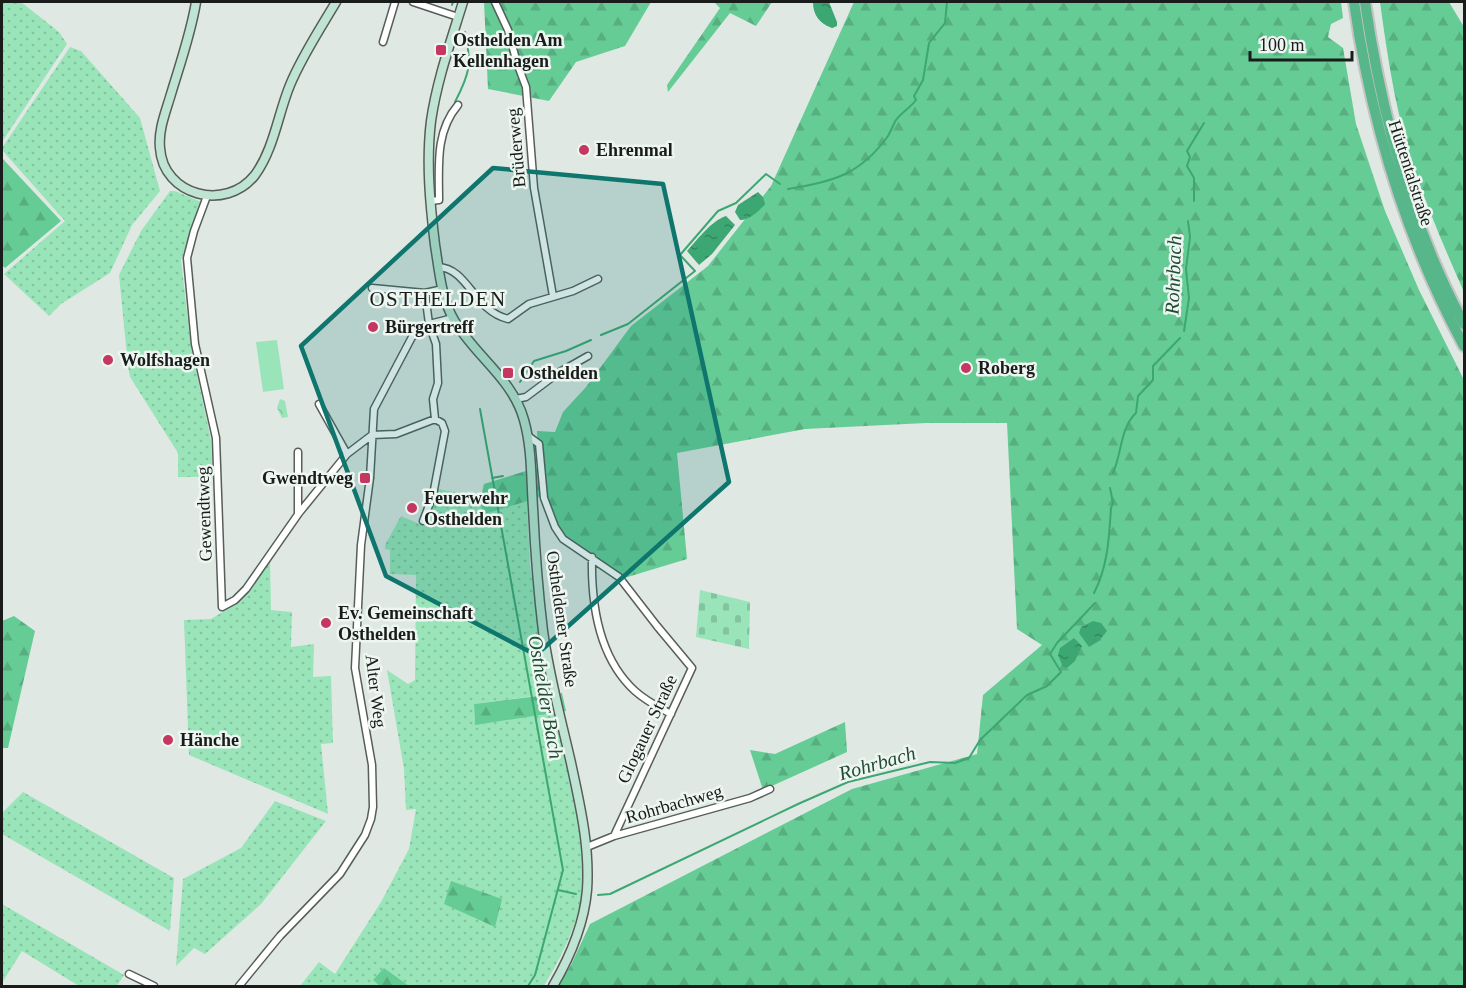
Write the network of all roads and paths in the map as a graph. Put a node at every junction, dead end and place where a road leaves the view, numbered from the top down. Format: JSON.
{"nodes":[{"id":1,"x":196,"y":2,"type":"edge"},
{"id":2,"x":336,"y":2,"type":"edge"},
{"id":3,"x":395,"y":2,"type":"edge"},
{"id":4,"x":413,"y":2,"type":"edge"},
{"id":5,"x":462,"y":2,"type":"edge"},
{"id":6,"x":495,"y":2,"type":"edge"},
{"id":7,"x":1354,"y":2,"type":"edge"},
{"id":8,"x":1365,"y":2,"type":"edge"},
{"id":9,"x":458,"y":17,"type":"junction"},
{"id":10,"x":383,"y":42,"type":"dead end"},
{"id":11,"x":458,"y":105,"type":"dead end"},
{"id":12,"x":207,"y":196,"type":"junction"},
{"id":13,"x":430,"y":201,"type":"junction"},
{"id":14,"x":438,"y":267,"type":"junction"},
{"id":15,"x":598,"y":279,"type":"dead end"},
{"id":16,"x":372,"y":288,"type":"dead end"},
{"id":17,"x":443,"y":289,"type":"junction"},
{"id":18,"x":425,"y":293,"type":"junction"},
{"id":19,"x":553,"y":296,"type":"junction"},
{"id":20,"x":453,"y":318,"type":"junction"},
{"id":21,"x":429,"y":324,"type":"junction"},
{"id":22,"x":1464,"y":324,"type":"edge"},
{"id":23,"x":1464,"y":346,"type":"edge"},
{"id":24,"x":588,"y":356,"type":"dead end"},
{"id":25,"x":516,"y":399,"type":"junction"},
{"id":26,"x":319,"y":404,"type":"dead end"},
{"id":27,"x":435,"y":419,"type":"junction"},
{"id":28,"x":372,"y":435,"type":"junction"},
{"id":29,"x":528,"y":436,"type":"junction"},
{"id":30,"x":298,"y":452,"type":"dead end"},
{"id":31,"x":347,"y":454,"type":"junction"},
{"id":32,"x":298,"y":513,"type":"junction"},
{"id":33,"x":423,"y":521,"type":"dead end"},
{"id":34,"x":592,"y":557,"type":"junction"},
{"id":35,"x":671,"y":714,"type":"junction"},
{"id":36,"x":770,"y":789,"type":"dead end"},
{"id":37,"x":614,"y":836,"type":"junction"},
{"id":38,"x":587,"y":847,"type":"junction"},
{"id":39,"x":129,"y":974,"type":"dead end"},
{"id":40,"x":154,"y":987,"type":"edge"},
{"id":41,"x":239,"y":987,"type":"edge"},
{"id":42,"x":553,"y":987,"type":"edge"}],
"edges":[{"from":1,"to":12,"type":"main road"},
{"from":2,"to":12,"type":"main road"},
{"from":3,"to":10,"type":"street"},
{"from":4,"to":9,"type":"street"},
{"from":5,"to":9,"type":"main road","name":"Ostheldener Straße"},
{"from":6,"to":19,"type":"street","name":"Brüderweg"},
{"from":7,"to":23,"type":"highway","name":"Hüttentalstraße"},
{"from":8,"to":22,"type":"highway","name":"Hüttentalstraße"},
{"from":9,"to":13,"type":"main road","name":"Ostheldener Straße"},
{"from":11,"to":13,"type":"street"},
{"from":12,"to":32,"type":"street","name":"Gewendtweg"},
{"from":13,"to":14,"type":"main road","name":"Ostheldener Straße"},
{"from":14,"to":17,"type":"main road","name":"Ostheldener Straße"},
{"from":14,"to":19,"type":"street"},
{"from":15,"to":19,"type":"street"},
{"from":16,"to":18,"type":"street"},
{"from":17,"to":18,"type":"street"},
{"from":17,"to":20,"type":"main road","name":"Ostheldener Straße"},
{"from":18,"to":21,"type":"street"},
{"from":20,"to":21,"type":"street"},
{"from":20,"to":25,"type":"main road","name":"Ostheldener Straße"},
{"from":21,"to":27,"type":"street"},
{"from":21,"to":28,"type":"street","name":"Alter Weg"},
{"from":24,"to":25,"type":"street"},
{"from":25,"to":29,"type":"main road","name":"Ostheldener Straße"},
{"from":26,"to":31,"type":"street"},
{"from":27,"to":28,"type":"street"},
{"from":27,"to":33,"type":"street"},
{"from":28,"to":31,"type":"street","name":"Gewendtweg"},
{"from":28,"to":41,"type":"street","name":"Alter Weg"},
{"from":29,"to":34,"type":"street"},
{"from":29,"to":38,"type":"main road","name":"Ostheldener Straße"},
{"from":30,"to":32,"type":"street"},
{"from":31,"to":32,"type":"street","name":"Gewendtweg"},
{"from":34,"to":35,"type":"street"},
{"from":34,"to":35,"type":"street","name":"Glogauer Straße"},
{"from":35,"to":37,"type":"street","name":"Glogauer Straße"},
{"from":36,"to":37,"type":"street","name":"Rohrbachweg"},
{"from":37,"to":38,"type":"street","name":"Rohrbachweg"},
{"from":38,"to":42,"type":"main road","name":"Ostheldener Straße"},
{"from":39,"to":40,"type":"street"}]}
